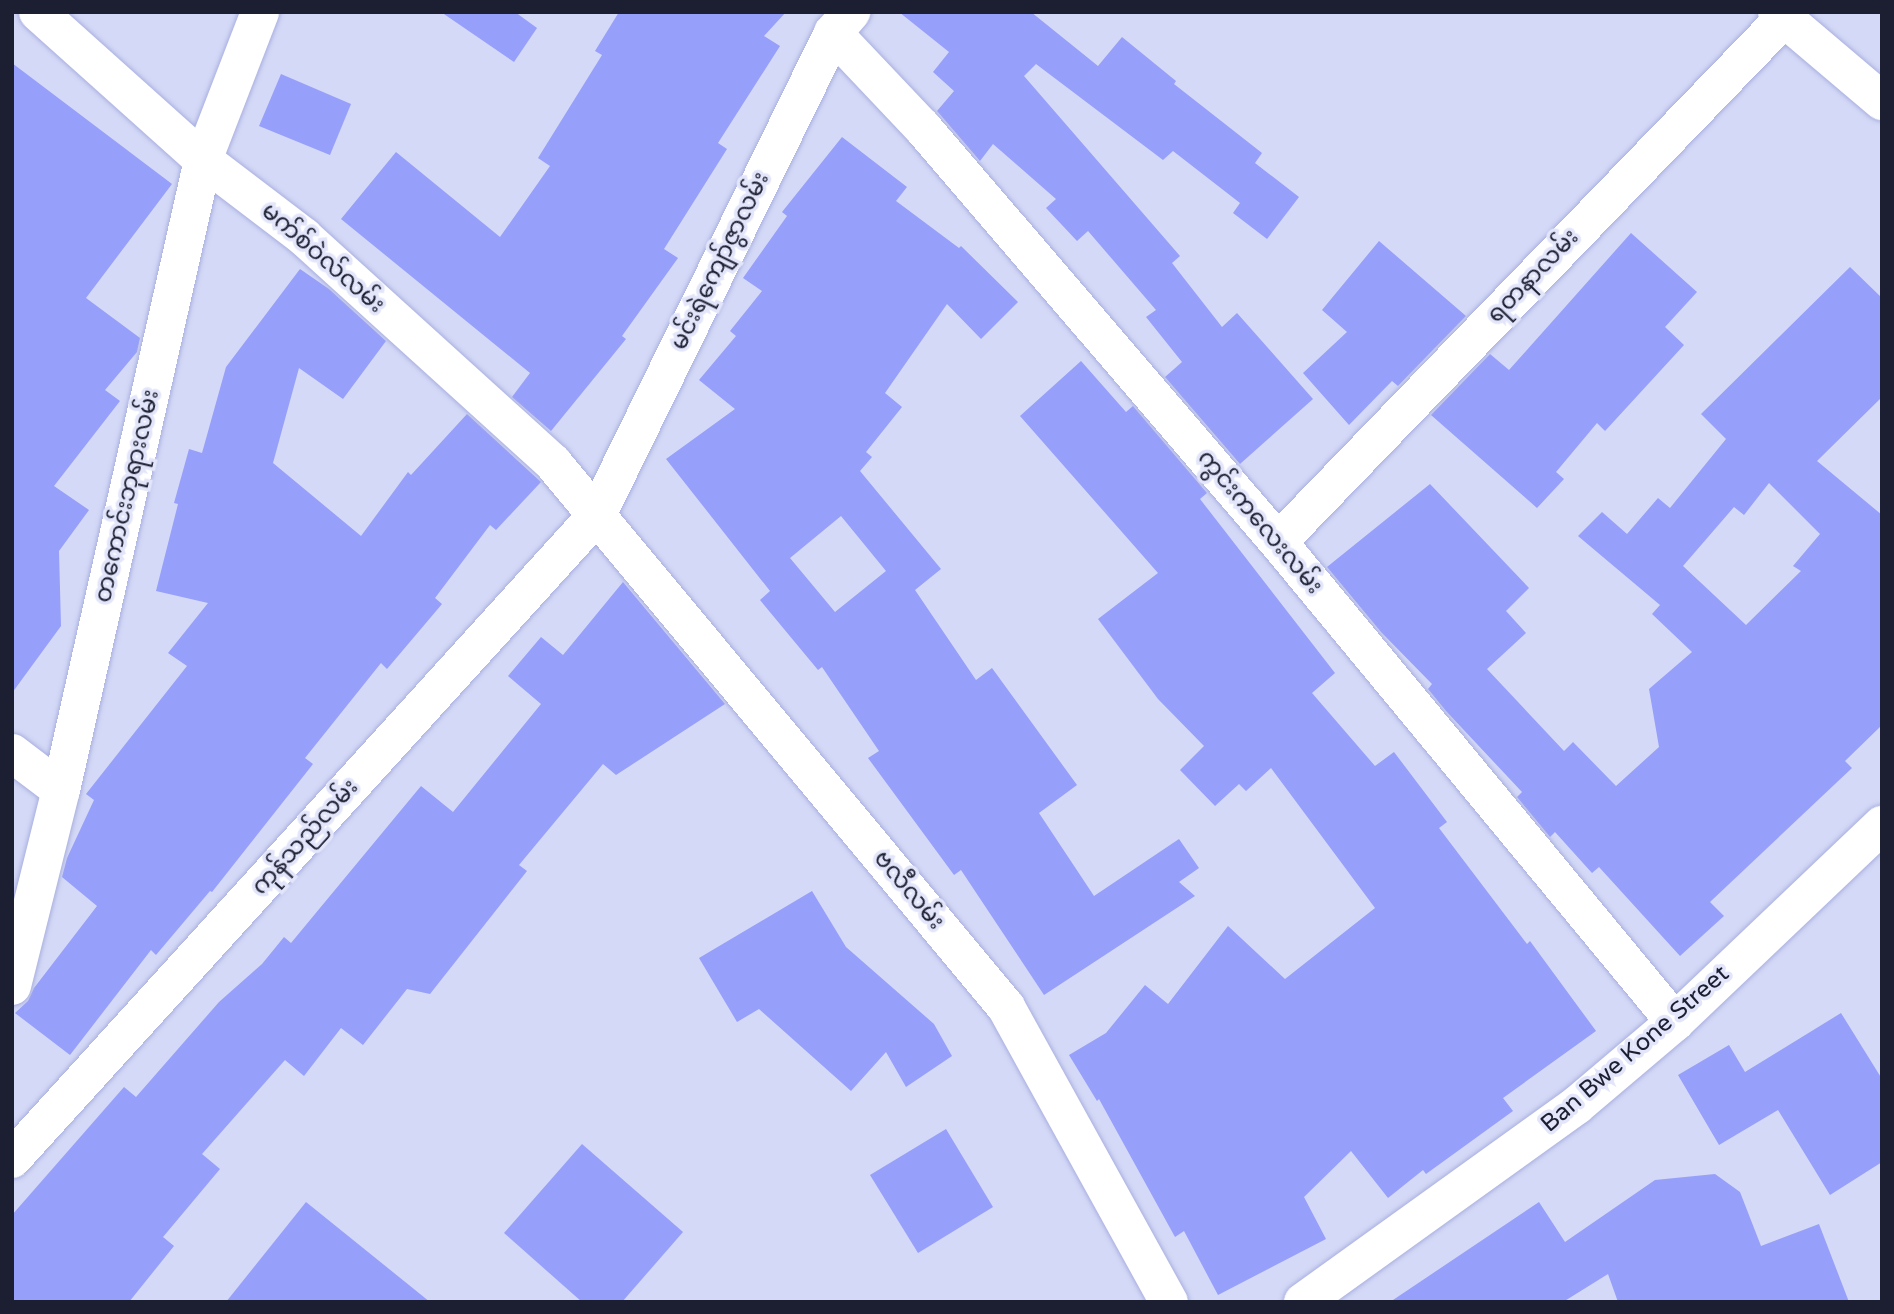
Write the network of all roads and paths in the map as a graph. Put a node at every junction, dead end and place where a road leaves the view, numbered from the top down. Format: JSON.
{"nodes":[{"id":1,"x":38,"y":12,"type":"edge"},
{"id":2,"x":260,"y":12,"type":"edge"},
{"id":3,"x":1785,"y":14,"type":"edge"},
{"id":4,"x":842,"y":23,"type":"edge"},
{"id":5,"x":1882,"y":101,"type":"edge"},
{"id":6,"x":203,"y":160,"type":"junction"},
{"id":7,"x":597,"y":515,"type":"junction"},
{"id":8,"x":1278,"y":542,"type":"junction"},
{"id":9,"x":12,"y":753,"type":"edge"},
{"id":10,"x":61,"y":790,"type":"junction"},
{"id":11,"x":1882,"y":825,"type":"edge"},
{"id":12,"x":12,"y":986,"type":"edge"},
{"id":13,"x":1675,"y":1022,"type":"junction"},
{"id":14,"x":12,"y":1159,"type":"edge"},
{"id":15,"x":1169,"y":1302,"type":"edge"},
{"id":16,"x":1303,"y":1302,"type":"edge"}],
"edges":[{"from":1,"to":6,"type":"street","name":"မက်စ်ဝဲလ်လမ်း"},
{"from":2,"to":6,"type":"street","name":"တကောင်းဘုရားလမ်း"},
{"from":3,"to":5,"type":"street"},
{"from":3,"to":8,"type":"street","name":"ရတနာလမ်း"},
{"from":4,"to":7,"type":"street","name":"မင်းရဲကျော်ဇွာလမ်း"},
{"from":4,"to":8,"type":"street","name":"ကွင်းကလေးလမ်း"},
{"from":6,"to":7,"type":"street","name":"မက်စ်ဝဲလ်လမ်း"},
{"from":6,"to":10,"type":"street","name":"တကောင်းဘုရားလမ်း"},
{"from":7,"to":14,"type":"street","name":"ကုန်သည်လမ်း"},
{"from":7,"to":15,"type":"street","name":"ဗလီလမ်း"},
{"from":8,"to":13,"type":"street","name":"ကွင်းကလေးလမ်း"},
{"from":9,"to":10,"type":"street"},
{"from":10,"to":12,"type":"street","name":"တကောင်းဘုရားလမ်း"},
{"from":11,"to":13,"type":"street","name":"Ban Bwe Kone Street"},
{"from":13,"to":16,"type":"street","name":"Ban Bwe Kone Street"}]}
